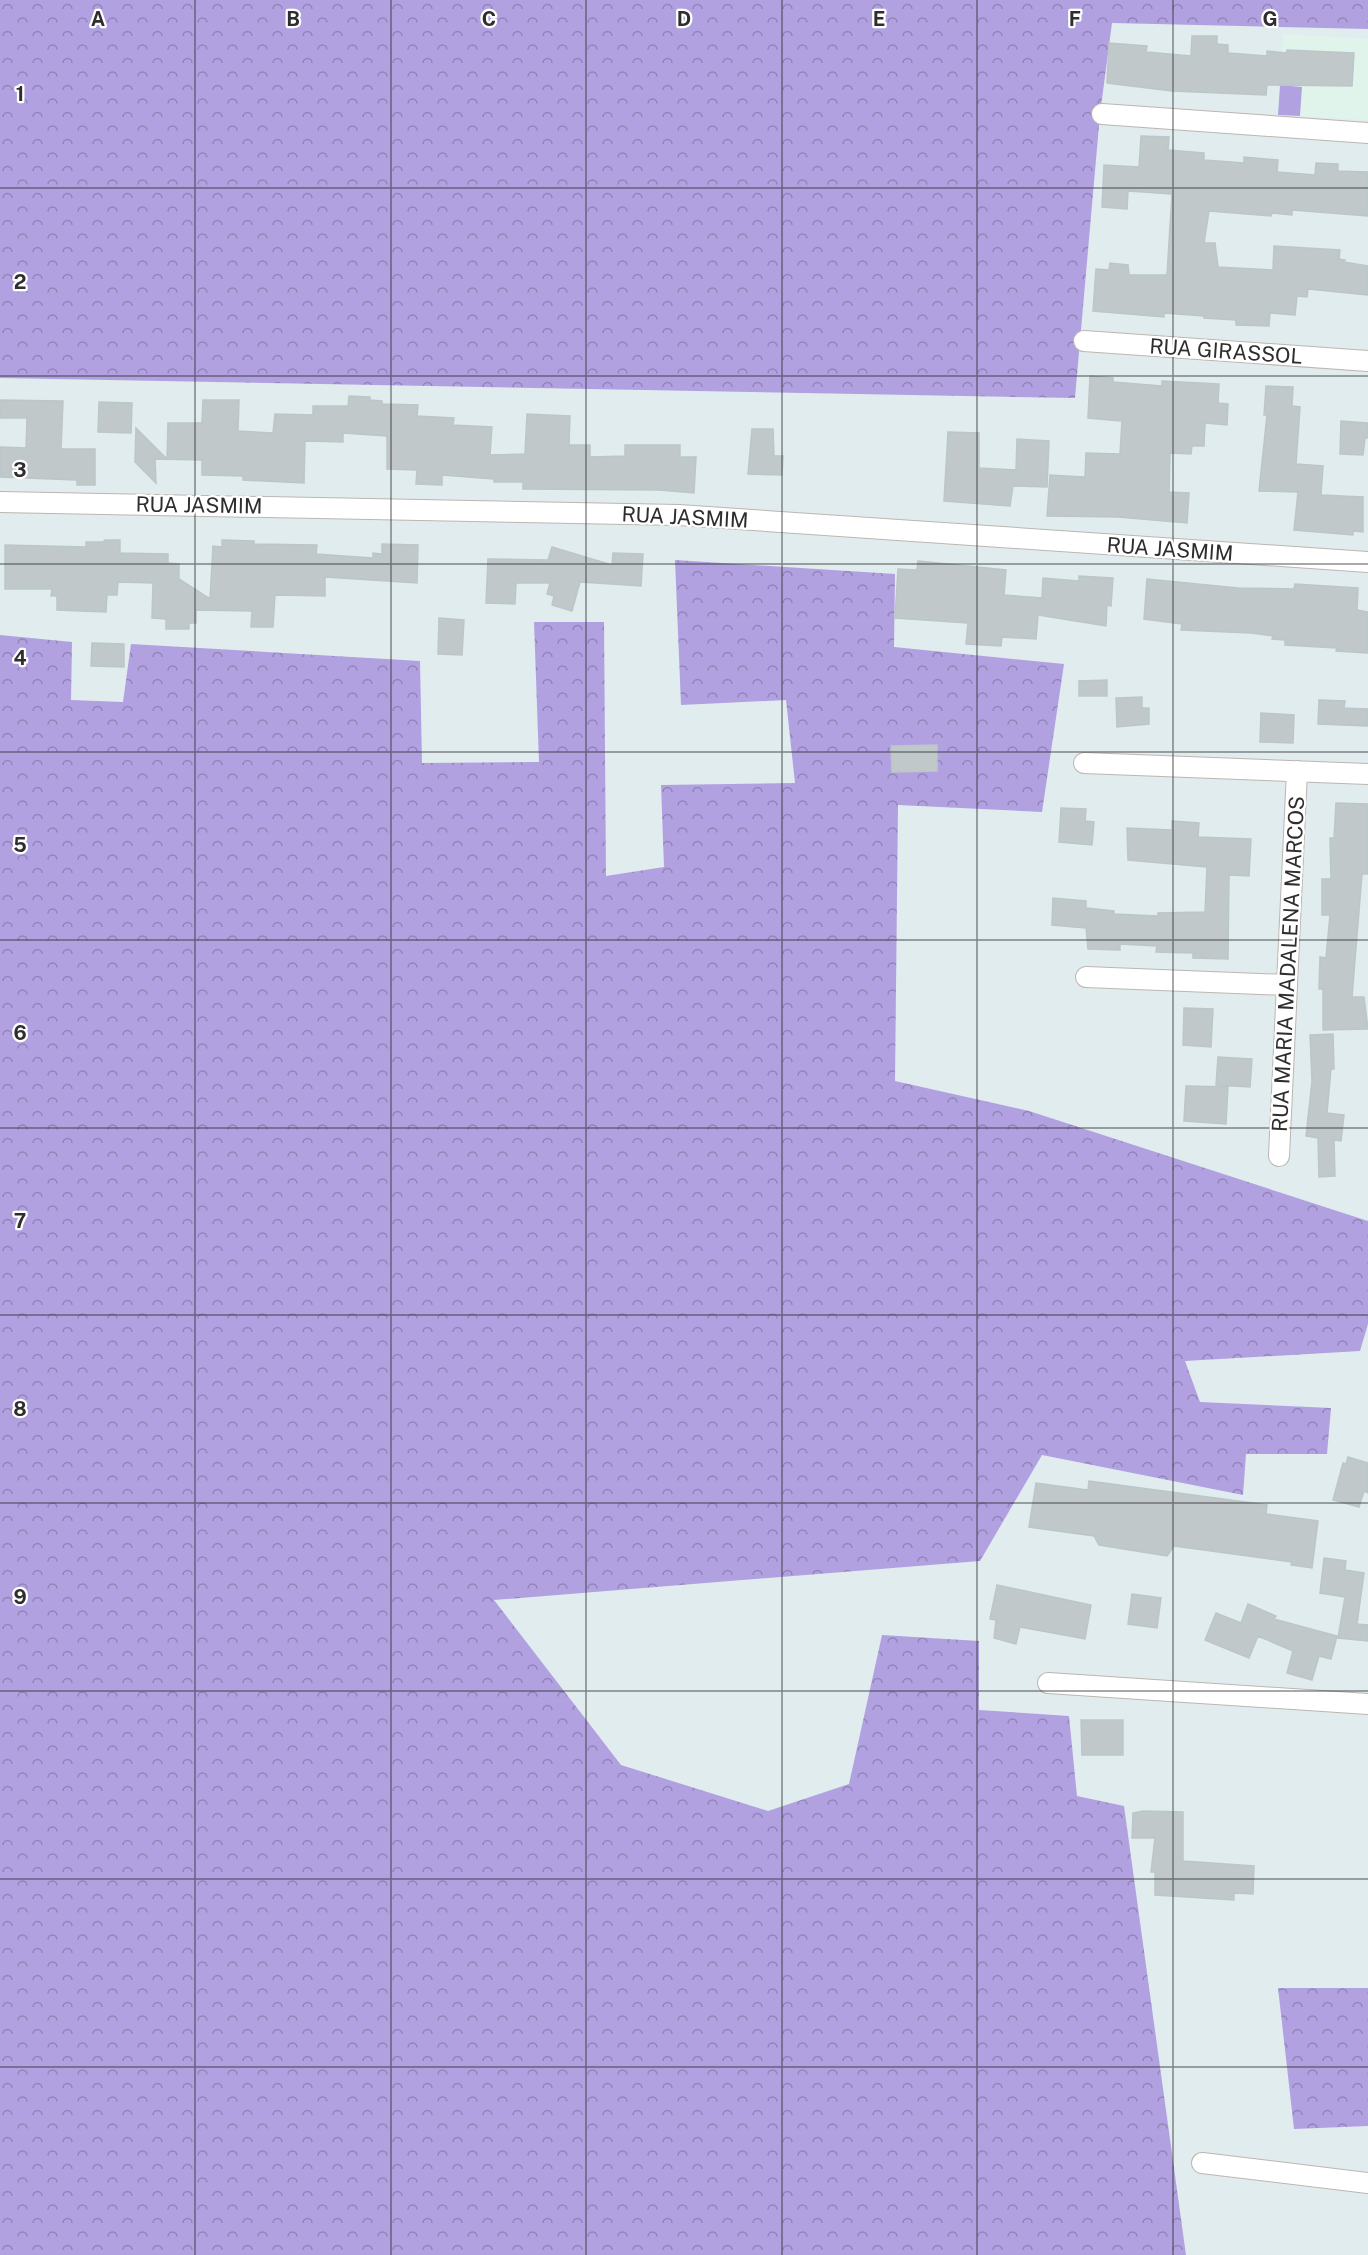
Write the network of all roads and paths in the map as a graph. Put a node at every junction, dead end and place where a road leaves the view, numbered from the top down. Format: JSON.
{"nodes":[{"id":1,"x":1102,"y":114,"type":"dead end"},
{"id":2,"x":1368,"y":133,"type":"edge"},
{"id":3,"x":1084,"y":341,"type":"dead end"},
{"id":4,"x":1368,"y":361,"type":"edge"},
{"id":5,"x":0,"y":502,"type":"edge"},
{"id":6,"x":1368,"y":562,"type":"edge"},
{"id":7,"x":1084,"y":763,"type":"dead end"},
{"id":8,"x":1297,"y":771,"type":"junction"},
{"id":9,"x":1368,"y":774,"type":"edge"},
{"id":10,"x":1086,"y":977,"type":"dead end"},
{"id":11,"x":1287,"y":985,"type":"junction"},
{"id":12,"x":1279,"y":1156,"type":"dead end"},
{"id":13,"x":1048,"y":1683,"type":"dead end"},
{"id":14,"x":1368,"y":1704,"type":"edge"},
{"id":15,"x":1202,"y":2163,"type":"dead end"},
{"id":16,"x":1368,"y":2183,"type":"edge"}],
"edges":[{"from":1,"to":2,"type":"street"},
{"from":3,"to":4,"type":"street","name":"RUA GIRASSOL"},
{"from":5,"to":6,"type":"street","name":"RUA JASMIM"},
{"from":7,"to":8,"type":"street"},
{"from":8,"to":9,"type":"street"},
{"from":8,"to":11,"type":"street","name":"RUA MARIA MADALENA MARCOS"},
{"from":10,"to":11,"type":"street"},
{"from":11,"to":12,"type":"street","name":"RUA MARIA MADALENA MARCOS"},
{"from":13,"to":14,"type":"street"},
{"from":15,"to":16,"type":"street"}]}
